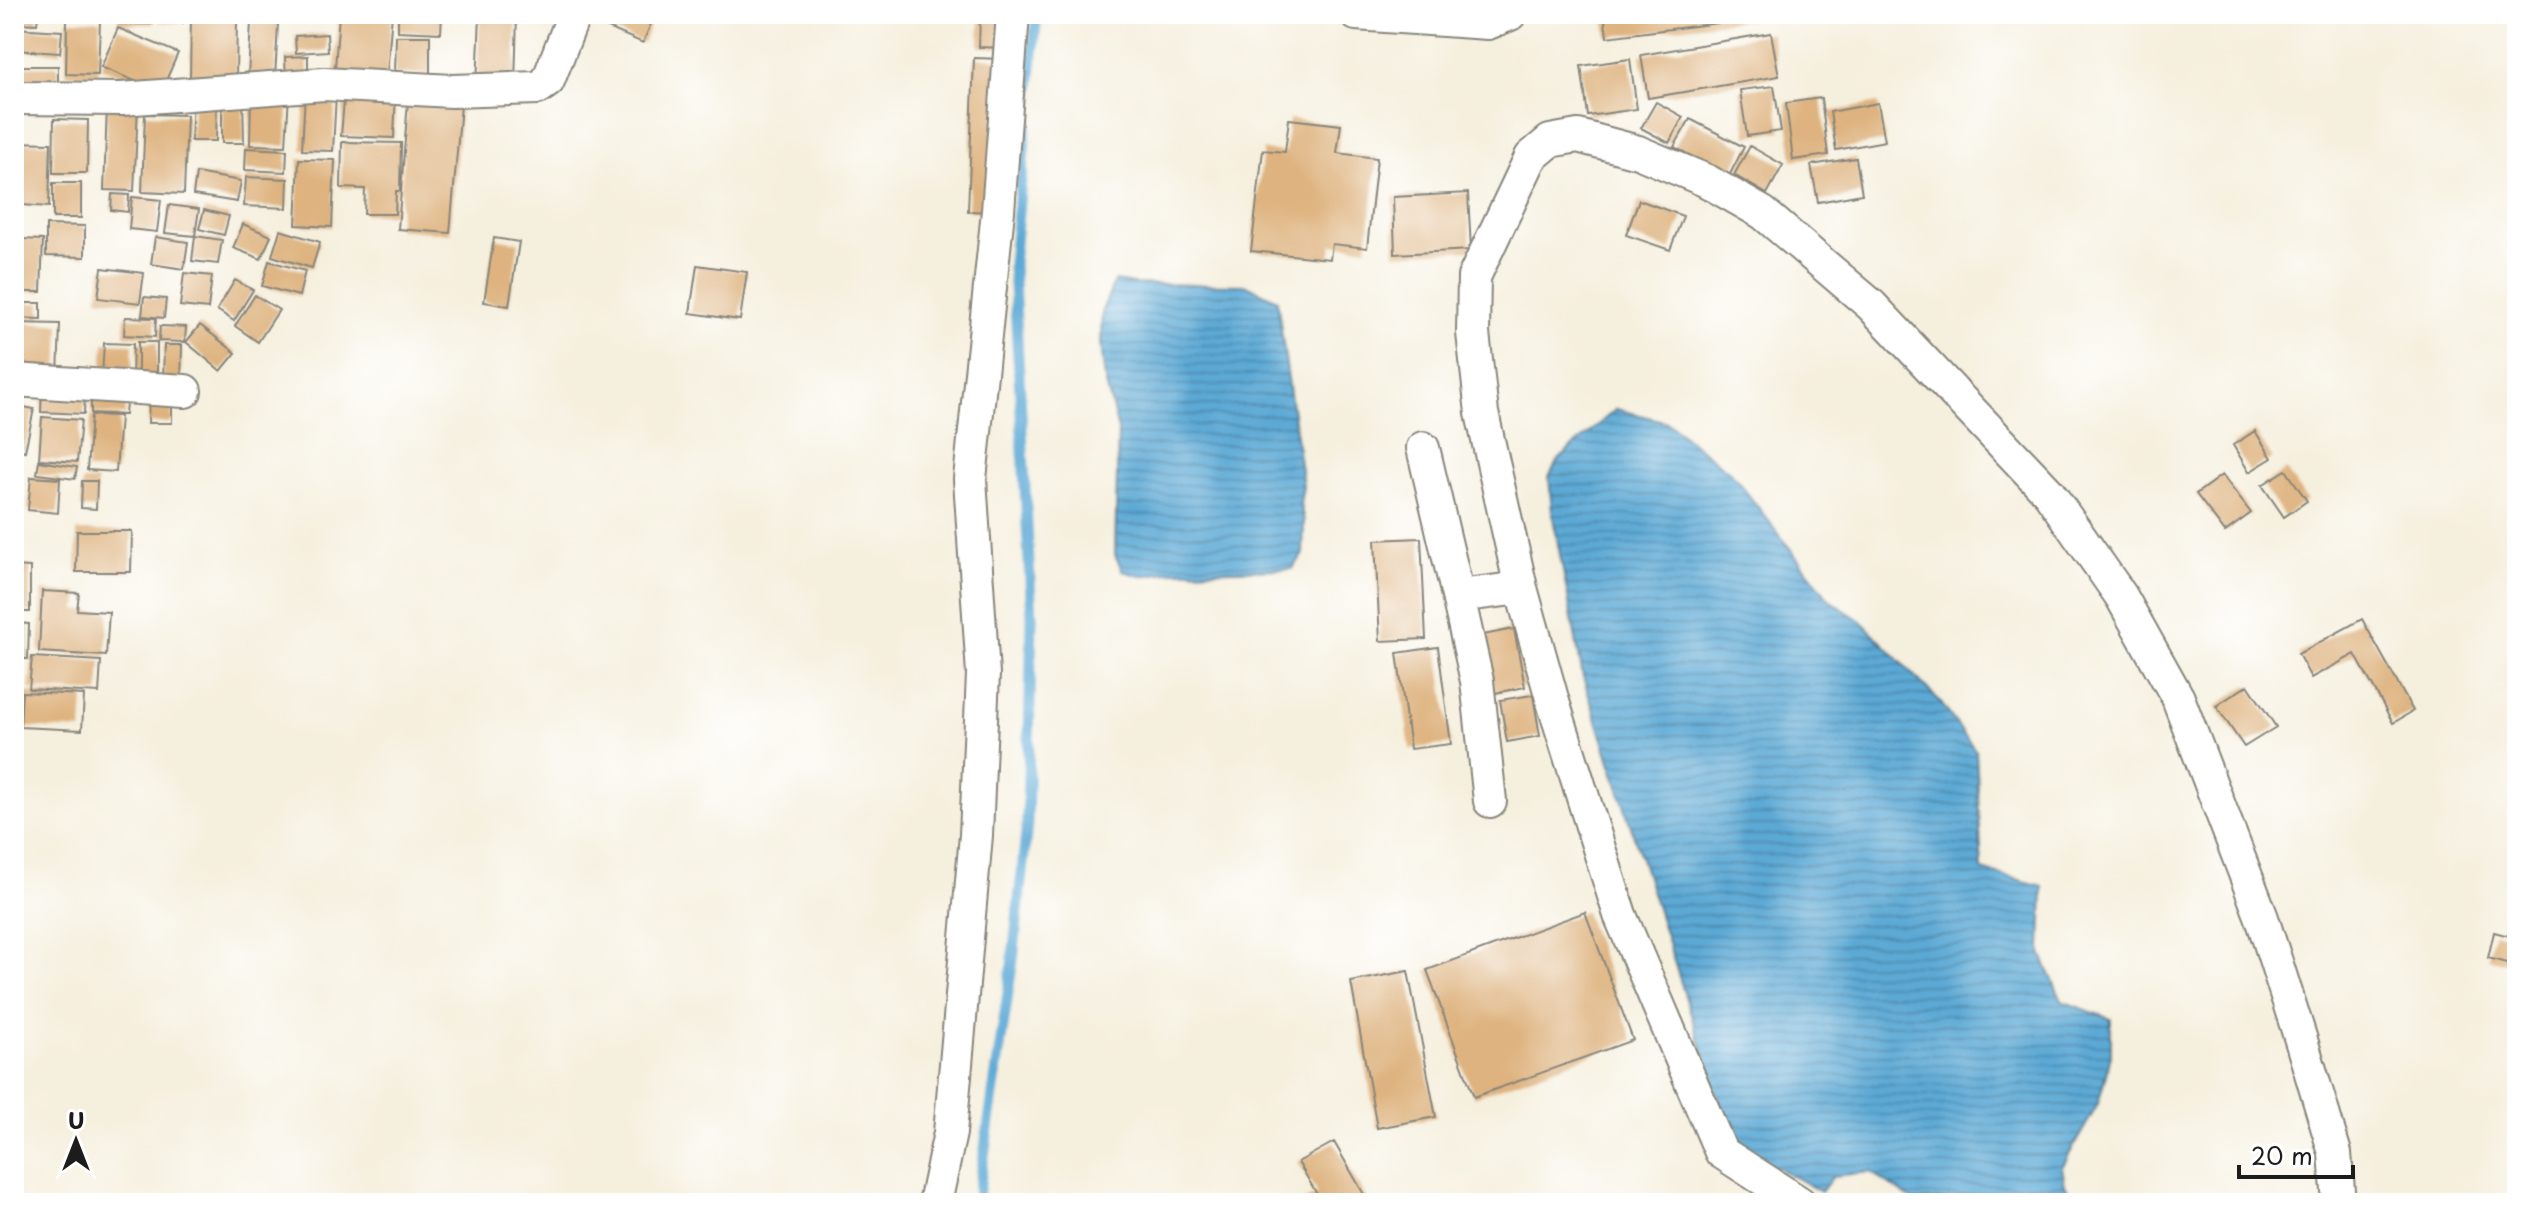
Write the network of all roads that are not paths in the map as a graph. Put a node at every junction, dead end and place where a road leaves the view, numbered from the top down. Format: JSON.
{"nodes":[{"id":1,"x":574,"y":14,"type":"edge"},
{"id":2,"x":1013,"y":14,"type":"edge"},
{"id":3,"x":1356,"y":14,"type":"edge"},
{"id":4,"x":1510,"y":14,"type":"edge"},
{"id":5,"x":14,"y":98,"type":"edge"},
{"id":6,"x":14,"y":380,"type":"edge"},
{"id":7,"x":185,"y":391,"type":"dead end"},
{"id":8,"x":1423,"y":448,"type":"dead end"},
{"id":9,"x":1521,"y":588,"type":"junction"},
{"id":10,"x":1458,"y":596,"type":"junction"},
{"id":11,"x":1490,"y":801,"type":"dead end"},
{"id":12,"x":935,"y":1203,"type":"edge"},
{"id":13,"x":1800,"y":1203,"type":"edge"},
{"id":14,"x":2339,"y":1203,"type":"edge"}],
"edges":[{"from":1,"to":5,"type":"street"},
{"from":2,"to":12,"type":"street"},
{"from":3,"to":4,"type":"street"},
{"from":6,"to":7,"type":"street"},
{"from":8,"to":10,"type":"street"},
{"from":9,"to":10,"type":"street"},
{"from":9,"to":13,"type":"street"},
{"from":9,"to":14,"type":"street"},
{"from":10,"to":11,"type":"street"}]}
